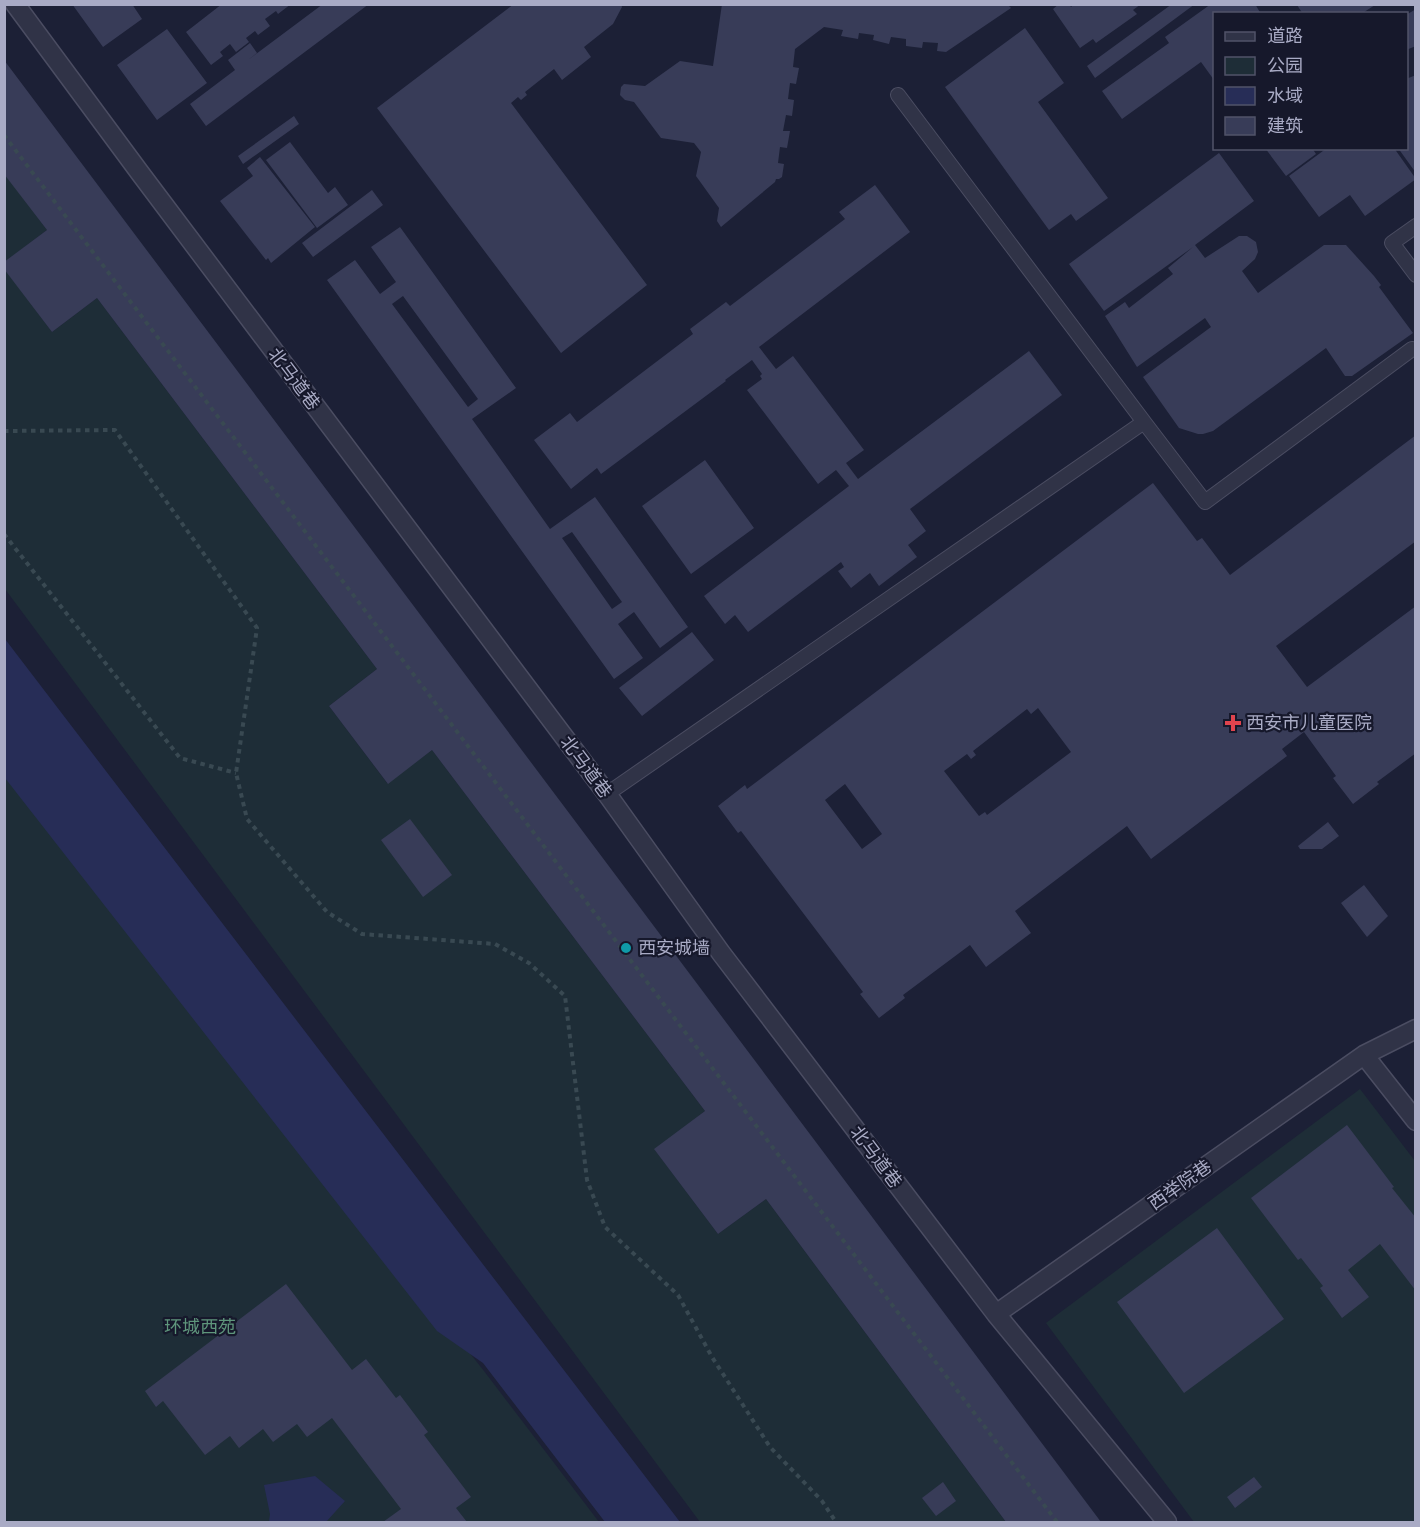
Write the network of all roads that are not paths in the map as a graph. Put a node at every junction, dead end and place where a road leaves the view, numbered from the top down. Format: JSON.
{"nodes":[{"id":1,"x":15,"y":4,"type":"edge"},
{"id":2,"x":898,"y":95,"type":"dead end"},
{"id":3,"x":1416,"y":226,"type":"edge"},
{"id":4,"x":1416,"y":275,"type":"edge"},
{"id":5,"x":1412,"y":349,"type":"dead end"},
{"id":6,"x":1144,"y":422,"type":"junction"},
{"id":7,"x":607,"y":794,"type":"junction"},
{"id":8,"x":1416,"y":1029,"type":"edge"},
{"id":9,"x":1364,"y":1055,"type":"junction"},
{"id":10,"x":1416,"y":1121,"type":"edge"},
{"id":11,"x":996,"y":1314,"type":"junction"},
{"id":12,"x":1167,"y":1522,"type":"edge"}],
"edges":[{"from":1,"to":7,"type":"street","name":"北马道巷"},
{"from":2,"to":6,"type":"lane"},
{"from":3,"to":4,"type":"lane"},
{"from":5,"to":6,"type":"lane"},
{"from":6,"to":7,"type":"lane"},
{"from":7,"to":11,"type":"street","name":"北马道巷"},
{"from":8,"to":9,"type":"street","name":"西举院巷"},
{"from":9,"to":10,"type":"street"},
{"from":9,"to":11,"type":"street","name":"西举院巷"},
{"from":11,"to":12,"type":"street","name":"北马道巷"}]}
